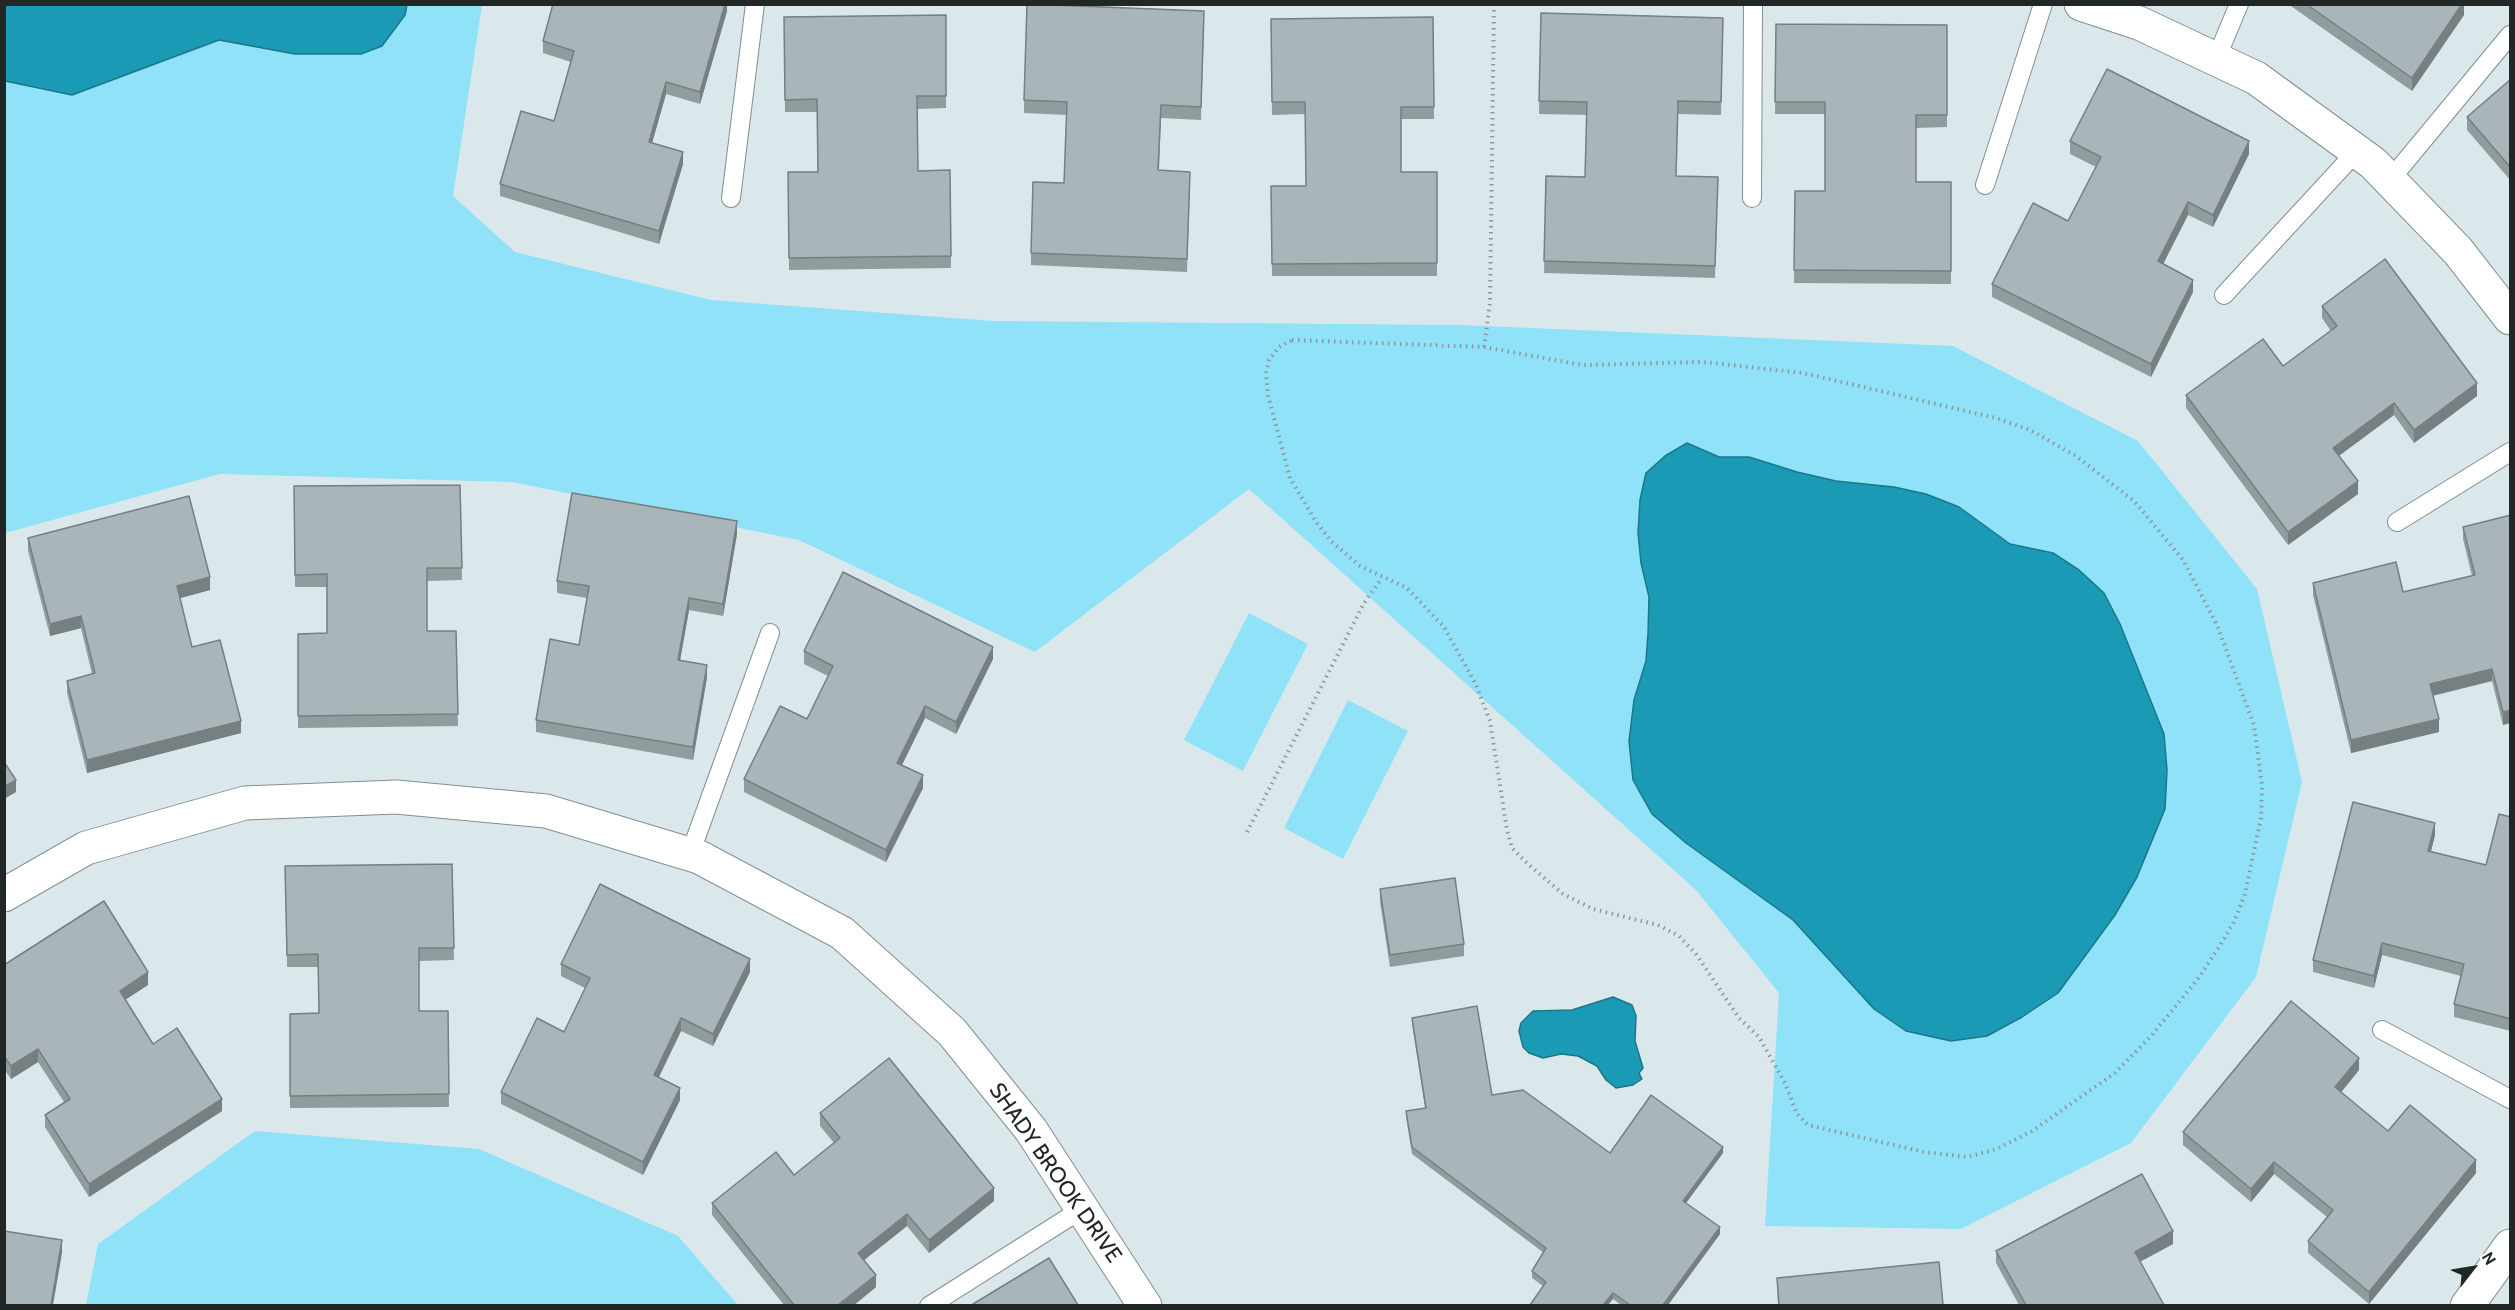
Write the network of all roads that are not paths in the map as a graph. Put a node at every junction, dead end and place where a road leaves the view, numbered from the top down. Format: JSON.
{"nodes":[{"id":1,"x":755,"y":4,"type":"edge"},
{"id":2,"x":1753,"y":4,"type":"edge"},
{"id":3,"x":2043,"y":4,"type":"edge"},
{"id":4,"x":2081,"y":4,"type":"edge"},
{"id":5,"x":2239,"y":4,"type":"edge"},
{"id":6,"x":2511,"y":35,"type":"edge"},
{"id":7,"x":2216,"y":59,"type":"junction"},
{"id":8,"x":2357,"y":151,"type":"junction"},
{"id":9,"x":2390,"y":180,"type":"junction"},
{"id":10,"x":1985,"y":185,"type":"dead end"},
{"id":11,"x":730,"y":198,"type":"dead end"},
{"id":12,"x":1752,"y":198,"type":"dead end"},
{"id":13,"x":2224,"y":295,"type":"dead end"},
{"id":14,"x":2511,"y":318,"type":"edge"},
{"id":15,"x":2511,"y":452,"type":"edge"},
{"id":16,"x":2397,"y":522,"type":"dead end"},
{"id":17,"x":770,"y":633,"type":"dead end"},
{"id":18,"x":690,"y":854,"type":"junction"},
{"id":19,"x":4,"y":895,"type":"edge"},
{"id":20,"x":2382,"y":1030,"type":"dead end"},
{"id":21,"x":2511,"y":1099,"type":"edge"},
{"id":22,"x":1082,"y":1209,"type":"junction"},
{"id":23,"x":2511,"y":1246,"type":"edge"},
{"id":24,"x":929,"y":1305,"type":"edge"},
{"id":25,"x":1145,"y":1305,"type":"edge"},
{"id":26,"x":2467,"y":1305,"type":"edge"}],
"edges":[{"from":1,"to":11,"type":"lane"},
{"from":2,"to":12,"type":"lane"},
{"from":3,"to":10,"type":"lane"},
{"from":4,"to":7,"type":"street"},
{"from":5,"to":7,"type":"lane"},
{"from":6,"to":9,"type":"lane"},
{"from":7,"to":8,"type":"street"},
{"from":8,"to":9,"type":"street"},
{"from":8,"to":13,"type":"lane"},
{"from":9,"to":14,"type":"street"},
{"from":15,"to":16,"type":"lane"},
{"from":17,"to":18,"type":"lane"},
{"from":18,"to":19,"type":"street","name":"SHADY BROOK DRIVE"},
{"from":18,"to":22,"type":"street","name":"SHADY BROOK DRIVE"},
{"from":20,"to":21,"type":"lane"},
{"from":22,"to":24,"type":"lane"},
{"from":22,"to":25,"type":"street","name":"SHADY BROOK DRIVE"},
{"from":23,"to":26,"type":"street"}]}
